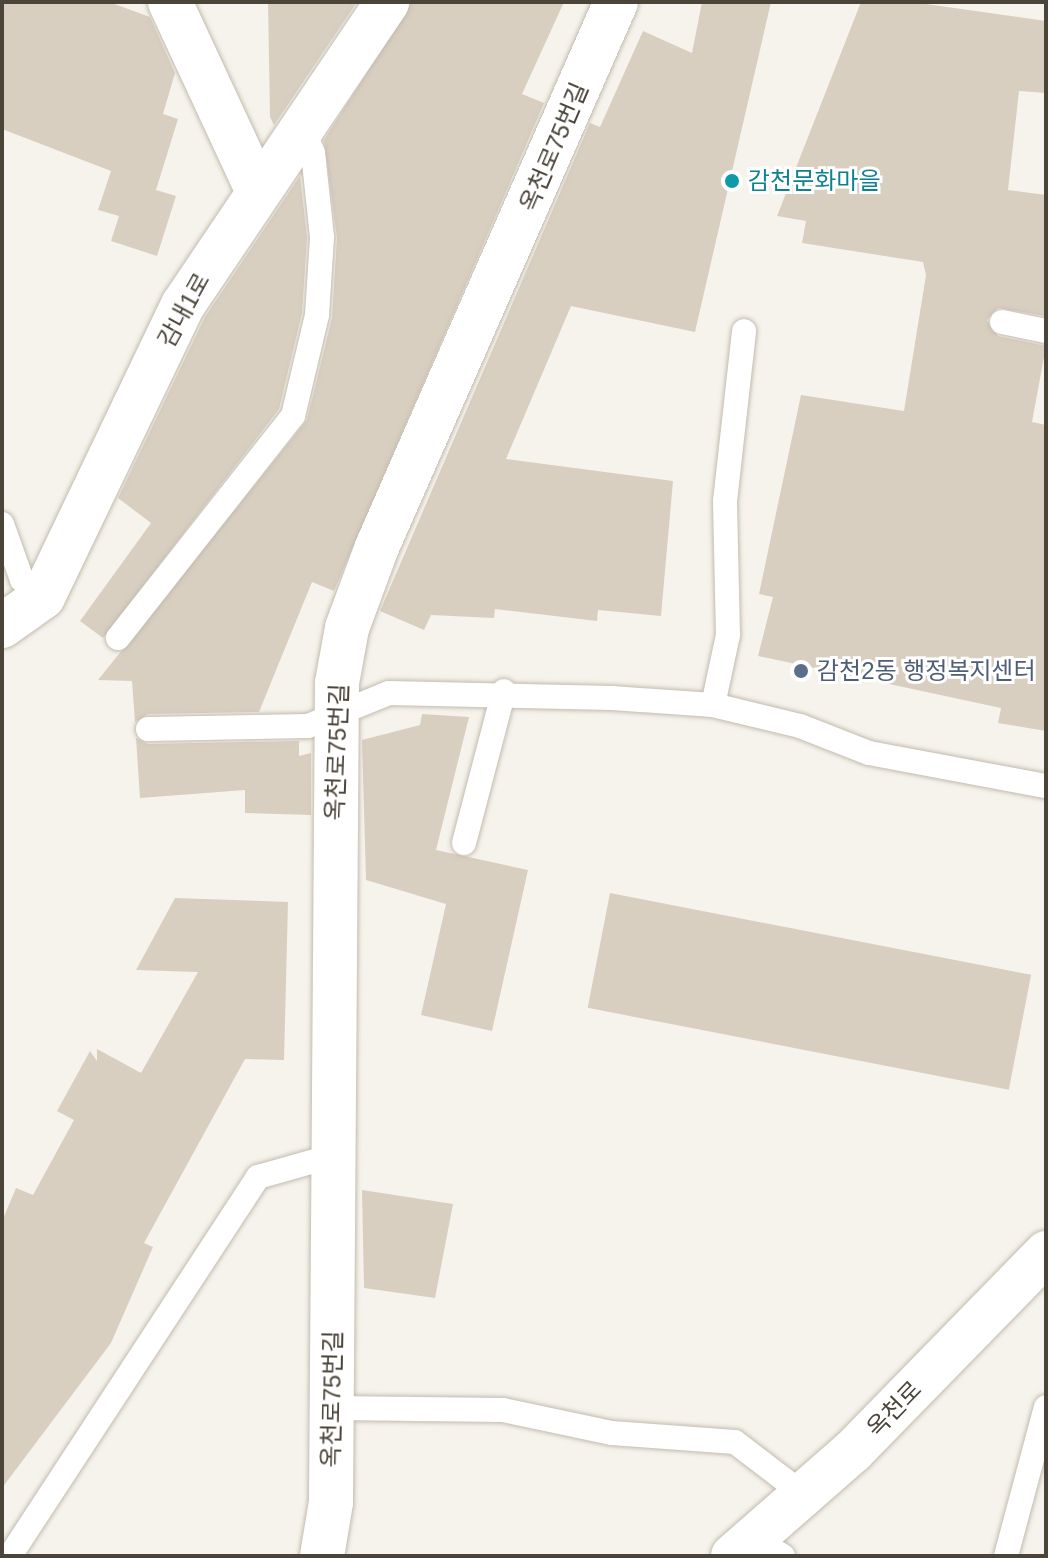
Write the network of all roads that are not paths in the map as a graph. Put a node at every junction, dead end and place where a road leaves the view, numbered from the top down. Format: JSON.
{"nodes":[{"id":1,"x":170,"y":2,"type":"edge"},
{"id":2,"x":387,"y":2,"type":"edge"},
{"id":3,"x":616,"y":2,"type":"edge"},
{"id":4,"x":301,"y":125,"type":"junction"},
{"id":5,"x":258,"y":192,"type":"junction"},
{"id":6,"x":1002,"y":322,"type":"dead end"},
{"id":7,"x":744,"y":331,"type":"dead end"},
{"id":8,"x":1046,"y":331,"type":"edge"},
{"id":9,"x":2,"y":524,"type":"edge"},
{"id":10,"x":43,"y":597,"type":"junction"},
{"id":11,"x":2,"y":626,"type":"edge"},
{"id":12,"x":118,"y":638,"type":"dead end"},
{"id":13,"x":504,"y":691,"type":"junction"},
{"id":14,"x":713,"y":705,"type":"junction"},
{"id":15,"x":337,"y":711,"type":"junction"},
{"id":16,"x":148,"y":729,"type":"dead end"},
{"id":17,"x":1046,"y":786,"type":"edge"},
{"id":18,"x":464,"y":843,"type":"dead end"},
{"id":19,"x":332,"y":1156,"type":"junction"},
{"id":20,"x":1046,"y":1253,"type":"edge"},
{"id":21,"x":1046,"y":1407,"type":"edge"},
{"id":22,"x":332,"y":1408,"type":"junction"},
{"id":23,"x":803,"y":1494,"type":"junction"},
{"id":24,"x":756,"y":1550,"type":"edge"},
{"id":25,"x":10,"y":1556,"type":"edge"},
{"id":26,"x":322,"y":1556,"type":"edge"},
{"id":27,"x":1006,"y":1556,"type":"edge"}],
"edges":[{"from":1,"to":5,"type":"street"},
{"from":2,"to":4,"type":"street","name":"감내1로"},
{"from":3,"to":15,"type":"street","name":"옥천로75번길"},
{"from":4,"to":5,"type":"street","name":"감내1로"},
{"from":4,"to":12,"type":"lane"},
{"from":5,"to":10,"type":"street","name":"감내1로"},
{"from":6,"to":8,"type":"lane"},
{"from":7,"to":14,"type":"lane"},
{"from":9,"to":10,"type":"lane"},
{"from":10,"to":11,"type":"street","name":"감내1로"},
{"from":13,"to":14,"type":"lane"},
{"from":13,"to":15,"type":"lane"},
{"from":13,"to":18,"type":"lane"},
{"from":14,"to":17,"type":"lane"},
{"from":15,"to":16,"type":"lane"},
{"from":15,"to":19,"type":"street","name":"옥천로75번길"},
{"from":19,"to":22,"type":"street","name":"옥천로75번길"},
{"from":19,"to":25,"type":"lane"},
{"from":20,"to":23,"type":"street","name":"옥천로"},
{"from":21,"to":27,"type":"lane"},
{"from":22,"to":23,"type":"lane"},
{"from":22,"to":26,"type":"street","name":"옥천로75번길"},
{"from":23,"to":24,"type":"street","name":"옥천로"}]}
